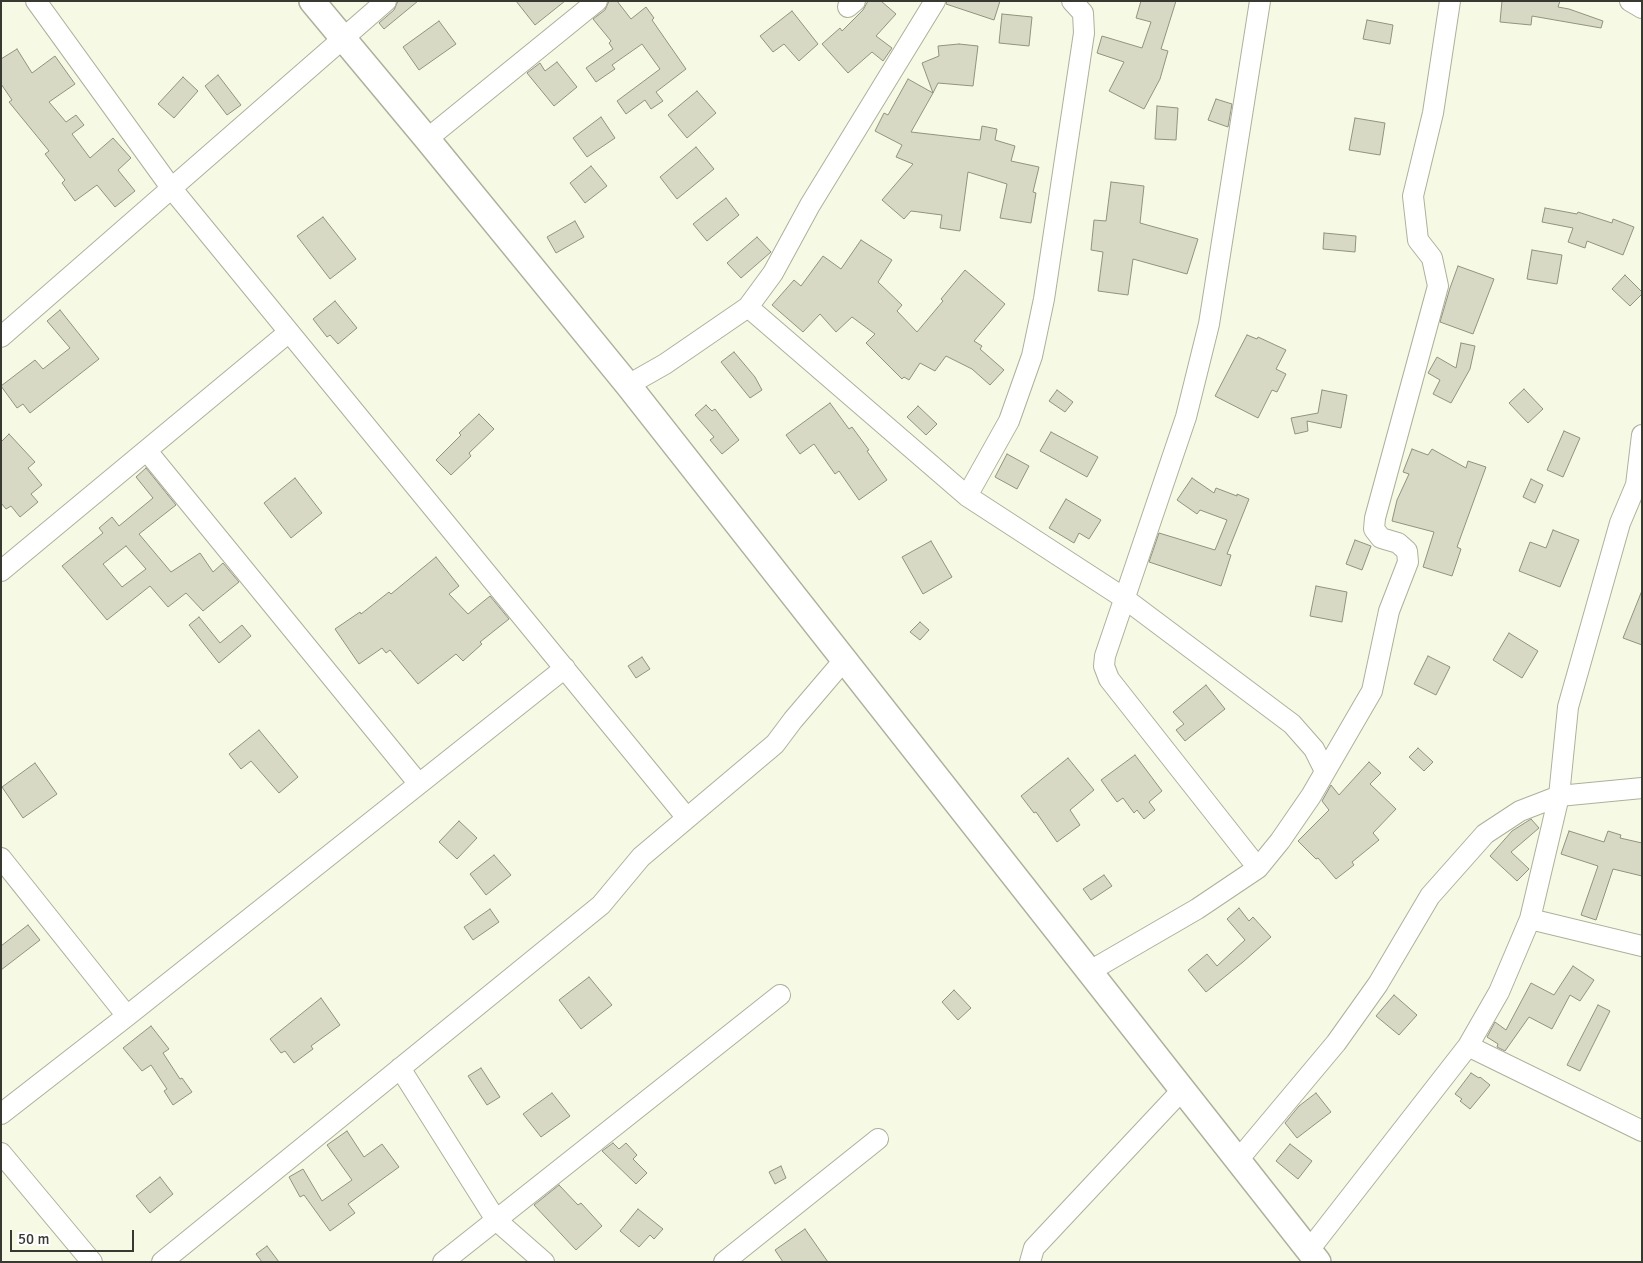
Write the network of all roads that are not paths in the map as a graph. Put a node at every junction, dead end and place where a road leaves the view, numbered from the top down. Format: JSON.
{"nodes":[{"id":1,"x":36,"y":1,"type":"edge"},
{"id":2,"x":312,"y":1,"type":"edge"},
{"id":3,"x":386,"y":1,"type":"edge"},
{"id":4,"x":597,"y":1,"type":"edge"},
{"id":5,"x":935,"y":1,"type":"edge"},
{"id":6,"x":1072,"y":1,"type":"edge"},
{"id":7,"x":1260,"y":1,"type":"edge"},
{"id":8,"x":1450,"y":1,"type":"edge"},
{"id":9,"x":1630,"y":1,"type":"edge"},
{"id":10,"x":1642,"y":8,"type":"edge"},
{"id":11,"x":344,"y":39,"type":"junction"},
{"id":12,"x":427,"y":139,"type":"junction"},
{"id":13,"x":172,"y":189,"type":"junction"},
{"id":14,"x":748,"y":308,"type":"junction"},
{"id":15,"x":289,"y":332,"type":"junction"},
{"id":16,"x":1,"y":338,"type":"edge"},
{"id":17,"x":628,"y":385,"type":"junction"},
{"id":18,"x":1642,"y":435,"type":"edge"},
{"id":19,"x":147,"y":451,"type":"junction"},
{"id":20,"x":1639,"y":486,"type":"edge"},
{"id":21,"x":967,"y":496,"type":"junction"},
{"id":22,"x":1,"y":571,"type":"edge"},
{"id":23,"x":1124,"y":598,"type":"junction"},
{"id":24,"x":845,"y":659,"type":"junction"},
{"id":25,"x":565,"y":668,"type":"junction"},
{"id":26,"x":1325,"y":771,"type":"junction"},
{"id":27,"x":418,"y":784,"type":"junction"},
{"id":28,"x":1642,"y":788,"type":"edge"},
{"id":29,"x":1559,"y":796,"type":"junction"},
{"id":30,"x":688,"y":818,"type":"junction"},
{"id":31,"x":1,"y":858,"type":"edge"},
{"id":32,"x":1258,"y":868,"type":"junction"},
{"id":33,"x":1530,"y":919,"type":"junction"},
{"id":34,"x":1642,"y":946,"type":"edge"},
{"id":35,"x":1090,"y":972,"type":"junction"},
{"id":36,"x":780,"y":995,"type":"dead end"},
{"id":37,"x":128,"y":1016,"type":"junction"},
{"id":38,"x":1468,"y":1046,"type":"junction"},
{"id":39,"x":400,"y":1068,"type":"junction"},
{"id":40,"x":1183,"y":1089,"type":"junction"},
{"id":41,"x":1,"y":1114,"type":"edge"},
{"id":42,"x":1642,"y":1131,"type":"edge"},
{"id":43,"x":878,"y":1139,"type":"dead end"},
{"id":44,"x":1,"y":1153,"type":"edge"},
{"id":45,"x":1238,"y":1160,"type":"junction"},
{"id":46,"x":496,"y":1220,"type":"junction"},
{"id":47,"x":1313,"y":1256,"type":"edge"},
{"id":48,"x":92,"y":1262,"type":"edge"},
{"id":49,"x":162,"y":1262,"type":"edge"},
{"id":50,"x":444,"y":1262,"type":"edge"},
{"id":51,"x":544,"y":1262,"type":"edge"},
{"id":52,"x":724,"y":1262,"type":"edge"},
{"id":53,"x":1030,"y":1262,"type":"edge"}],
"edges":[{"from":1,"to":13,"type":"street"},
{"from":2,"to":11,"type":"street"},
{"from":3,"to":11,"type":"street"},
{"from":4,"to":12,"type":"street"},
{"from":5,"to":14,"type":"street"},
{"from":6,"to":21,"type":"street"},
{"from":7,"to":23,"type":"street"},
{"from":8,"to":26,"type":"street"},
{"from":9,"to":10,"type":"street"},
{"from":11,"to":12,"type":"street"},
{"from":11,"to":13,"type":"street"},
{"from":12,"to":17,"type":"street"},
{"from":13,"to":15,"type":"street"},
{"from":13,"to":16,"type":"street"},
{"from":14,"to":17,"type":"street"},
{"from":14,"to":21,"type":"street"},
{"from":15,"to":19,"type":"street"},
{"from":15,"to":25,"type":"street"},
{"from":17,"to":24,"type":"street"},
{"from":18,"to":20,"type":"street"},
{"from":19,"to":22,"type":"street"},
{"from":19,"to":27,"type":"street"},
{"from":20,"to":29,"type":"street"},
{"from":21,"to":23,"type":"street"},
{"from":23,"to":26,"type":"street"},
{"from":23,"to":32,"type":"street"},
{"from":24,"to":30,"type":"street"},
{"from":24,"to":35,"type":"street"},
{"from":25,"to":27,"type":"street"},
{"from":25,"to":30,"type":"street"},
{"from":26,"to":32,"type":"street"},
{"from":27,"to":37,"type":"street"},
{"from":28,"to":29,"type":"street"},
{"from":29,"to":33,"type":"street"},
{"from":29,"to":45,"type":"street"},
{"from":30,"to":39,"type":"street"},
{"from":31,"to":37,"type":"street"},
{"from":32,"to":35,"type":"street"},
{"from":33,"to":34,"type":"street"},
{"from":33,"to":38,"type":"street"},
{"from":35,"to":40,"type":"street"},
{"from":36,"to":46,"type":"street"},
{"from":37,"to":41,"type":"street"},
{"from":38,"to":42,"type":"street"},
{"from":38,"to":47,"type":"street"},
{"from":39,"to":46,"type":"street"},
{"from":39,"to":49,"type":"street"},
{"from":40,"to":45,"type":"street"},
{"from":40,"to":53,"type":"street"},
{"from":43,"to":52,"type":"street"},
{"from":44,"to":48,"type":"street"},
{"from":45,"to":47,"type":"street"},
{"from":46,"to":50,"type":"street"},
{"from":46,"to":51,"type":"street"}]}
